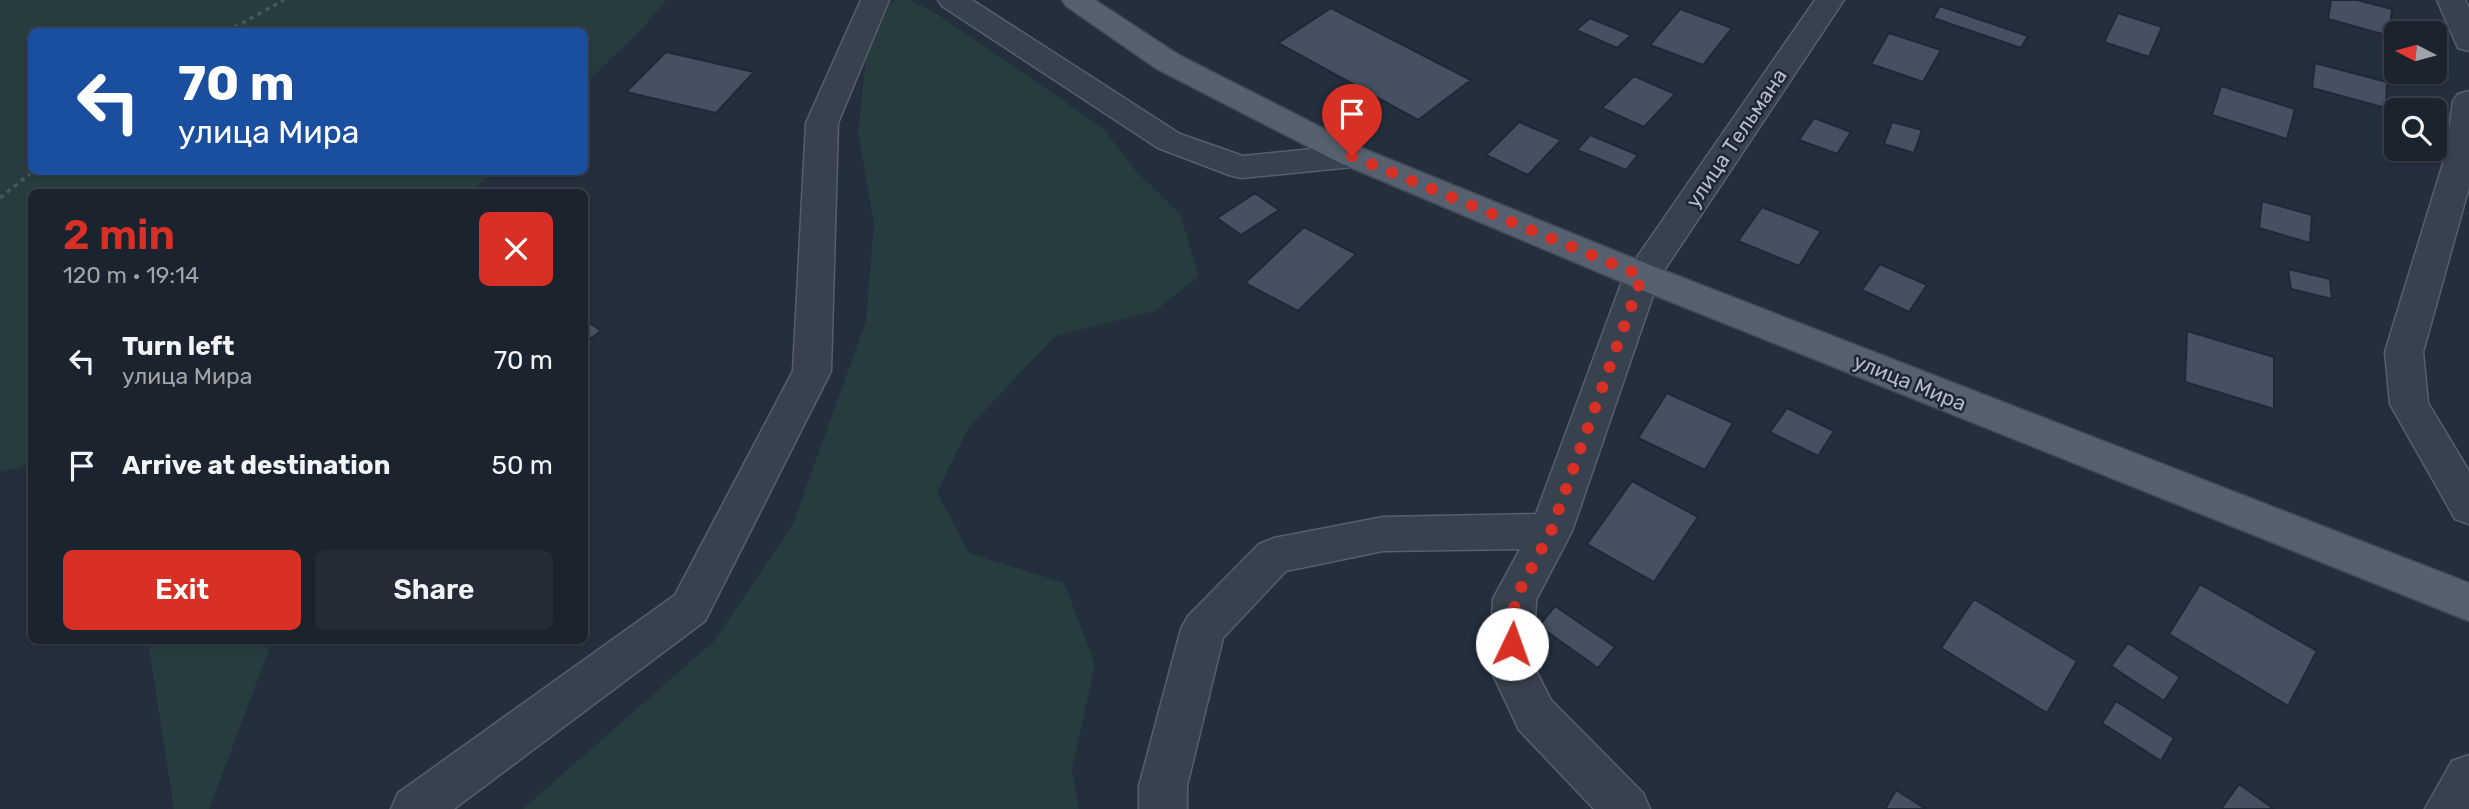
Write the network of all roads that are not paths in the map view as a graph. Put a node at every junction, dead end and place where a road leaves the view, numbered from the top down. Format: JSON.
{"nodes":[{"id":1,"x":875,"y":0,"type":"edge"},
{"id":2,"x":952,"y":0,"type":"edge"},
{"id":3,"x":1076,"y":0,"type":"edge"},
{"id":4,"x":1830,"y":0,"type":"edge"},
{"id":5,"x":2451,"y":0,"type":"edge"},
{"id":6,"x":2469,"y":42,"type":"edge"},
{"id":7,"x":2469,"y":101,"type":"edge"},
{"id":8,"x":1352,"y":156,"type":"junction"},
{"id":9,"x":1642,"y":276,"type":"junction"},
{"id":10,"x":2469,"y":507,"type":"edge"},
{"id":11,"x":1551,"y":531,"type":"junction"},
{"id":12,"x":2469,"y":602,"type":"edge"},
{"id":13,"x":2469,"y":777,"type":"edge"},
{"id":14,"x":415,"y":809,"type":"edge"},
{"id":15,"x":1163,"y":809,"type":"edge"},
{"id":16,"x":1626,"y":809,"type":"edge"},
{"id":17,"x":2449,"y":809,"type":"edge"}],
"edges":[{"from":1,"to":14,"type":"street"},
{"from":2,"to":8,"type":"street"},
{"from":3,"to":8,"type":"main road","name":"улица Мира"},
{"from":4,"to":9,"type":"street","name":"улица Тельмана"},
{"from":5,"to":6,"type":"street"},
{"from":7,"to":10,"type":"street"},
{"from":8,"to":9,"type":"main road","name":"улица Мира"},
{"from":9,"to":11,"type":"street","name":"улица Тельмана"},
{"from":9,"to":12,"type":"main road","name":"улица Мира"},
{"from":11,"to":15,"type":"street"},
{"from":11,"to":16,"type":"street","name":"улица Тельмана"},
{"from":13,"to":17,"type":"street"}]}
